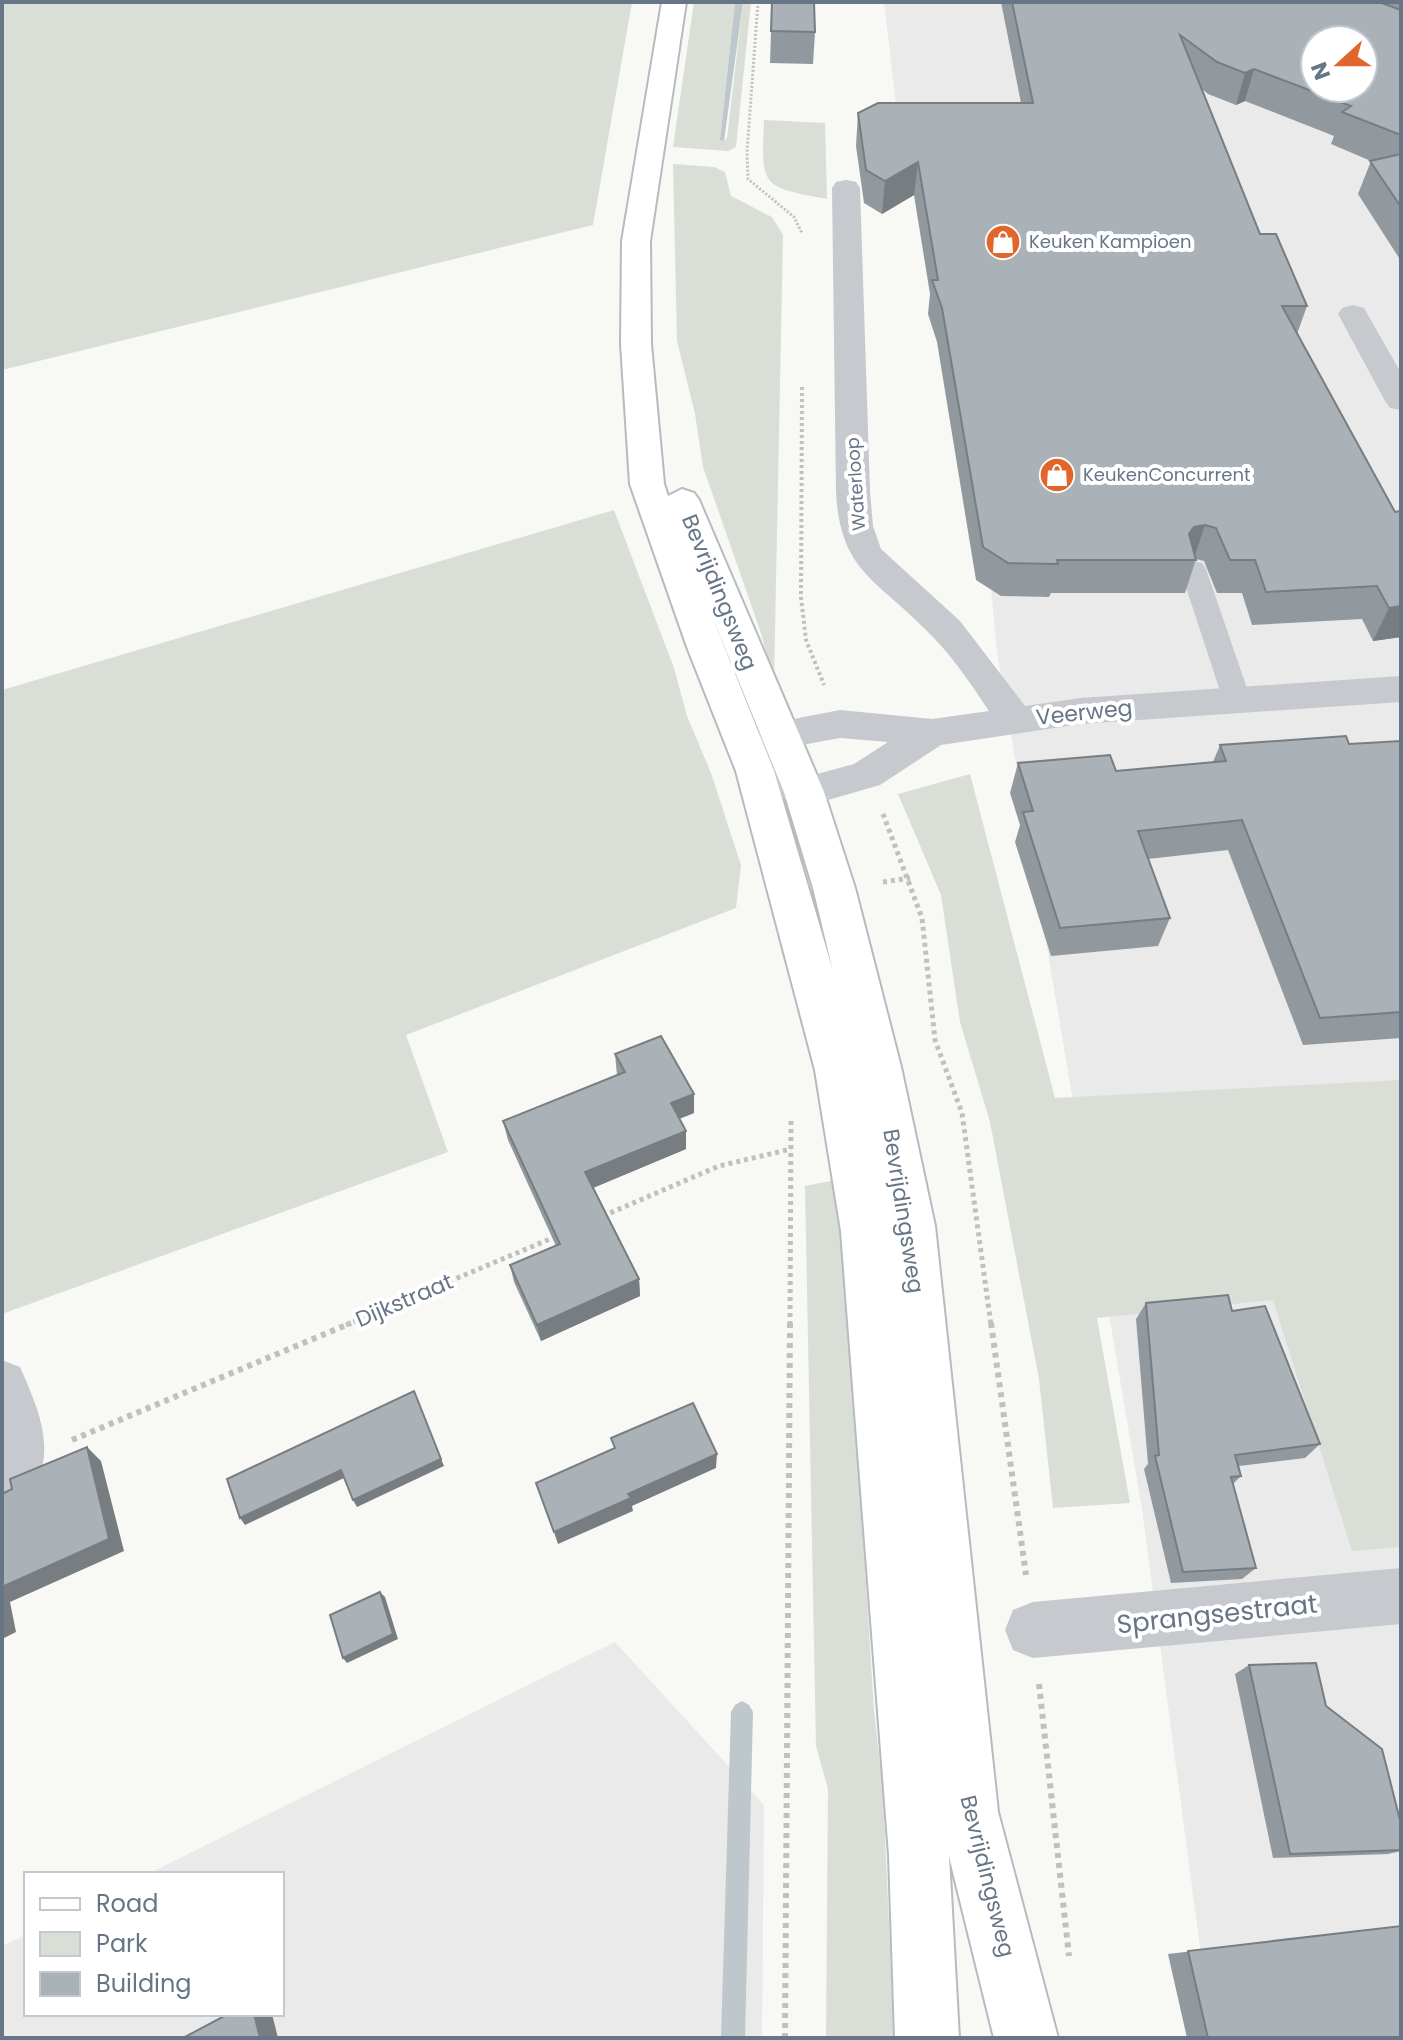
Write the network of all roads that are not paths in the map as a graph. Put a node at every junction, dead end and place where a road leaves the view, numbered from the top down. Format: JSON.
{"nodes":[{"id":1,"x":674,"y":2,"type":"edge"},
{"id":2,"x":846,"y":188,"type":"dead end"},
{"id":3,"x":1353,"y":314,"type":"dead end"},
{"id":4,"x":1401,"y":401,"type":"edge"},
{"id":5,"x":1193,"y":569,"type":"edge"},
{"id":6,"x":1401,"y":689,"type":"edge"},
{"id":7,"x":1237,"y":700,"type":"junction"},
{"id":8,"x":1015,"y":720,"type":"junction"},
{"id":9,"x":932,"y":733,"type":"junction"},
{"id":10,"x":779,"y":767,"type":"junction"},
{"id":11,"x":2,"y":1385,"type":"edge"},
{"id":12,"x":11,"y":1465,"type":"edge"},
{"id":13,"x":1401,"y":1596,"type":"edge"},
{"id":14,"x":1033,"y":1630,"type":"road end"},
{"id":15,"x":927,"y":2038,"type":"edge"},
{"id":16,"x":1026,"y":2038,"type":"edge"}],
"edges":[{"from":1,"to":10,"type":"main road","name":"Bevrijdingsweg"},
{"from":2,"to":8,"type":"street","name":"Waterloop"},
{"from":3,"to":4,"type":"street"},
{"from":5,"to":7,"type":"lane"},
{"from":6,"to":7,"type":"street","name":"Veerweg"},
{"from":7,"to":8,"type":"street","name":"Veerweg"},
{"from":8,"to":9,"type":"street","name":"Veerweg"},
{"from":9,"to":10,"type":"street","name":"Veerweg"},
{"from":9,"to":10,"type":"street","name":"Veerweg"},
{"from":10,"to":15,"type":"main road","name":"Bevrijdingsweg"},
{"from":10,"to":16,"type":"main road","name":"Bevrijdingsweg"},
{"from":11,"to":12,"type":"street"},
{"from":13,"to":14,"type":"street","name":"Sprangsestraat"}]}
